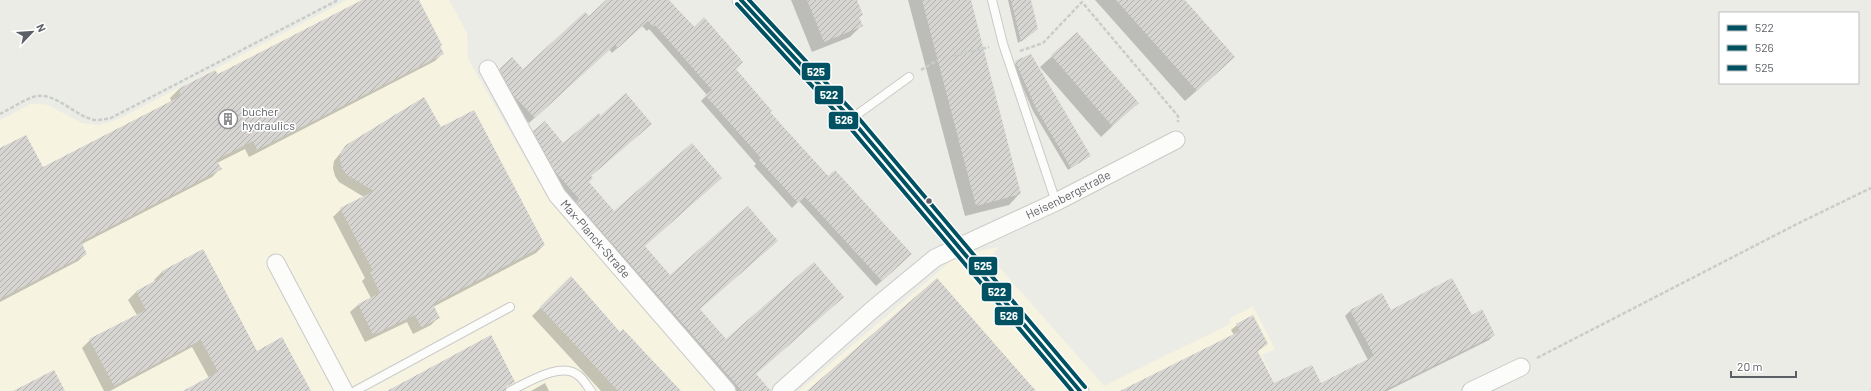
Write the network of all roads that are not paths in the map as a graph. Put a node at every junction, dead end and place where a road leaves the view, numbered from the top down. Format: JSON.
{"nodes":[{"id":1,"x":741,"y":0,"type":"edge"},
{"id":2,"x":992,"y":0,"type":"edge"},
{"id":3,"x":488,"y":69,"type":"dead end"},
{"id":4,"x":909,"y":77,"type":"dead end"},
{"id":5,"x":851,"y":119,"type":"junction"},
{"id":6,"x":1176,"y":140,"type":"road end"},
{"id":7,"x":1056,"y":202,"type":"junction"},
{"id":8,"x":959,"y":247,"type":"junction"},
{"id":9,"x":276,"y":263,"type":"dead end"},
{"id":10,"x":510,"y":307,"type":"dead end"},
{"id":11,"x":1520,"y":367,"type":"road end"},
{"id":12,"x":344,"y":391,"type":"edge"},
{"id":13,"x":355,"y":391,"type":"edge"},
{"id":14,"x":510,"y":391,"type":"edge"},
{"id":15,"x":591,"y":391,"type":"edge"},
{"id":16,"x":727,"y":391,"type":"edge"},
{"id":17,"x":780,"y":391,"type":"edge"},
{"id":18,"x":1080,"y":391,"type":"edge"},
{"id":19,"x":1471,"y":391,"type":"edge"}],
"edges":[{"from":1,"to":5,"type":"street"},
{"from":2,"to":7,"type":"lane"},
{"from":3,"to":16,"type":"street","name":"Max-Planck-Straße"},
{"from":4,"to":5,"type":"lane"},
{"from":5,"to":8,"type":"street"},
{"from":6,"to":7,"type":"street","name":"Heisenbergstraße"},
{"from":7,"to":8,"type":"street","name":"Heisenbergstraße"},
{"from":8,"to":17,"type":"street"},
{"from":8,"to":18,"type":"street"},
{"from":9,"to":12,"type":"street"},
{"from":10,"to":13,"type":"lane"},
{"from":11,"to":19,"type":"street"},
{"from":14,"to":15,"type":"lane"}]}
